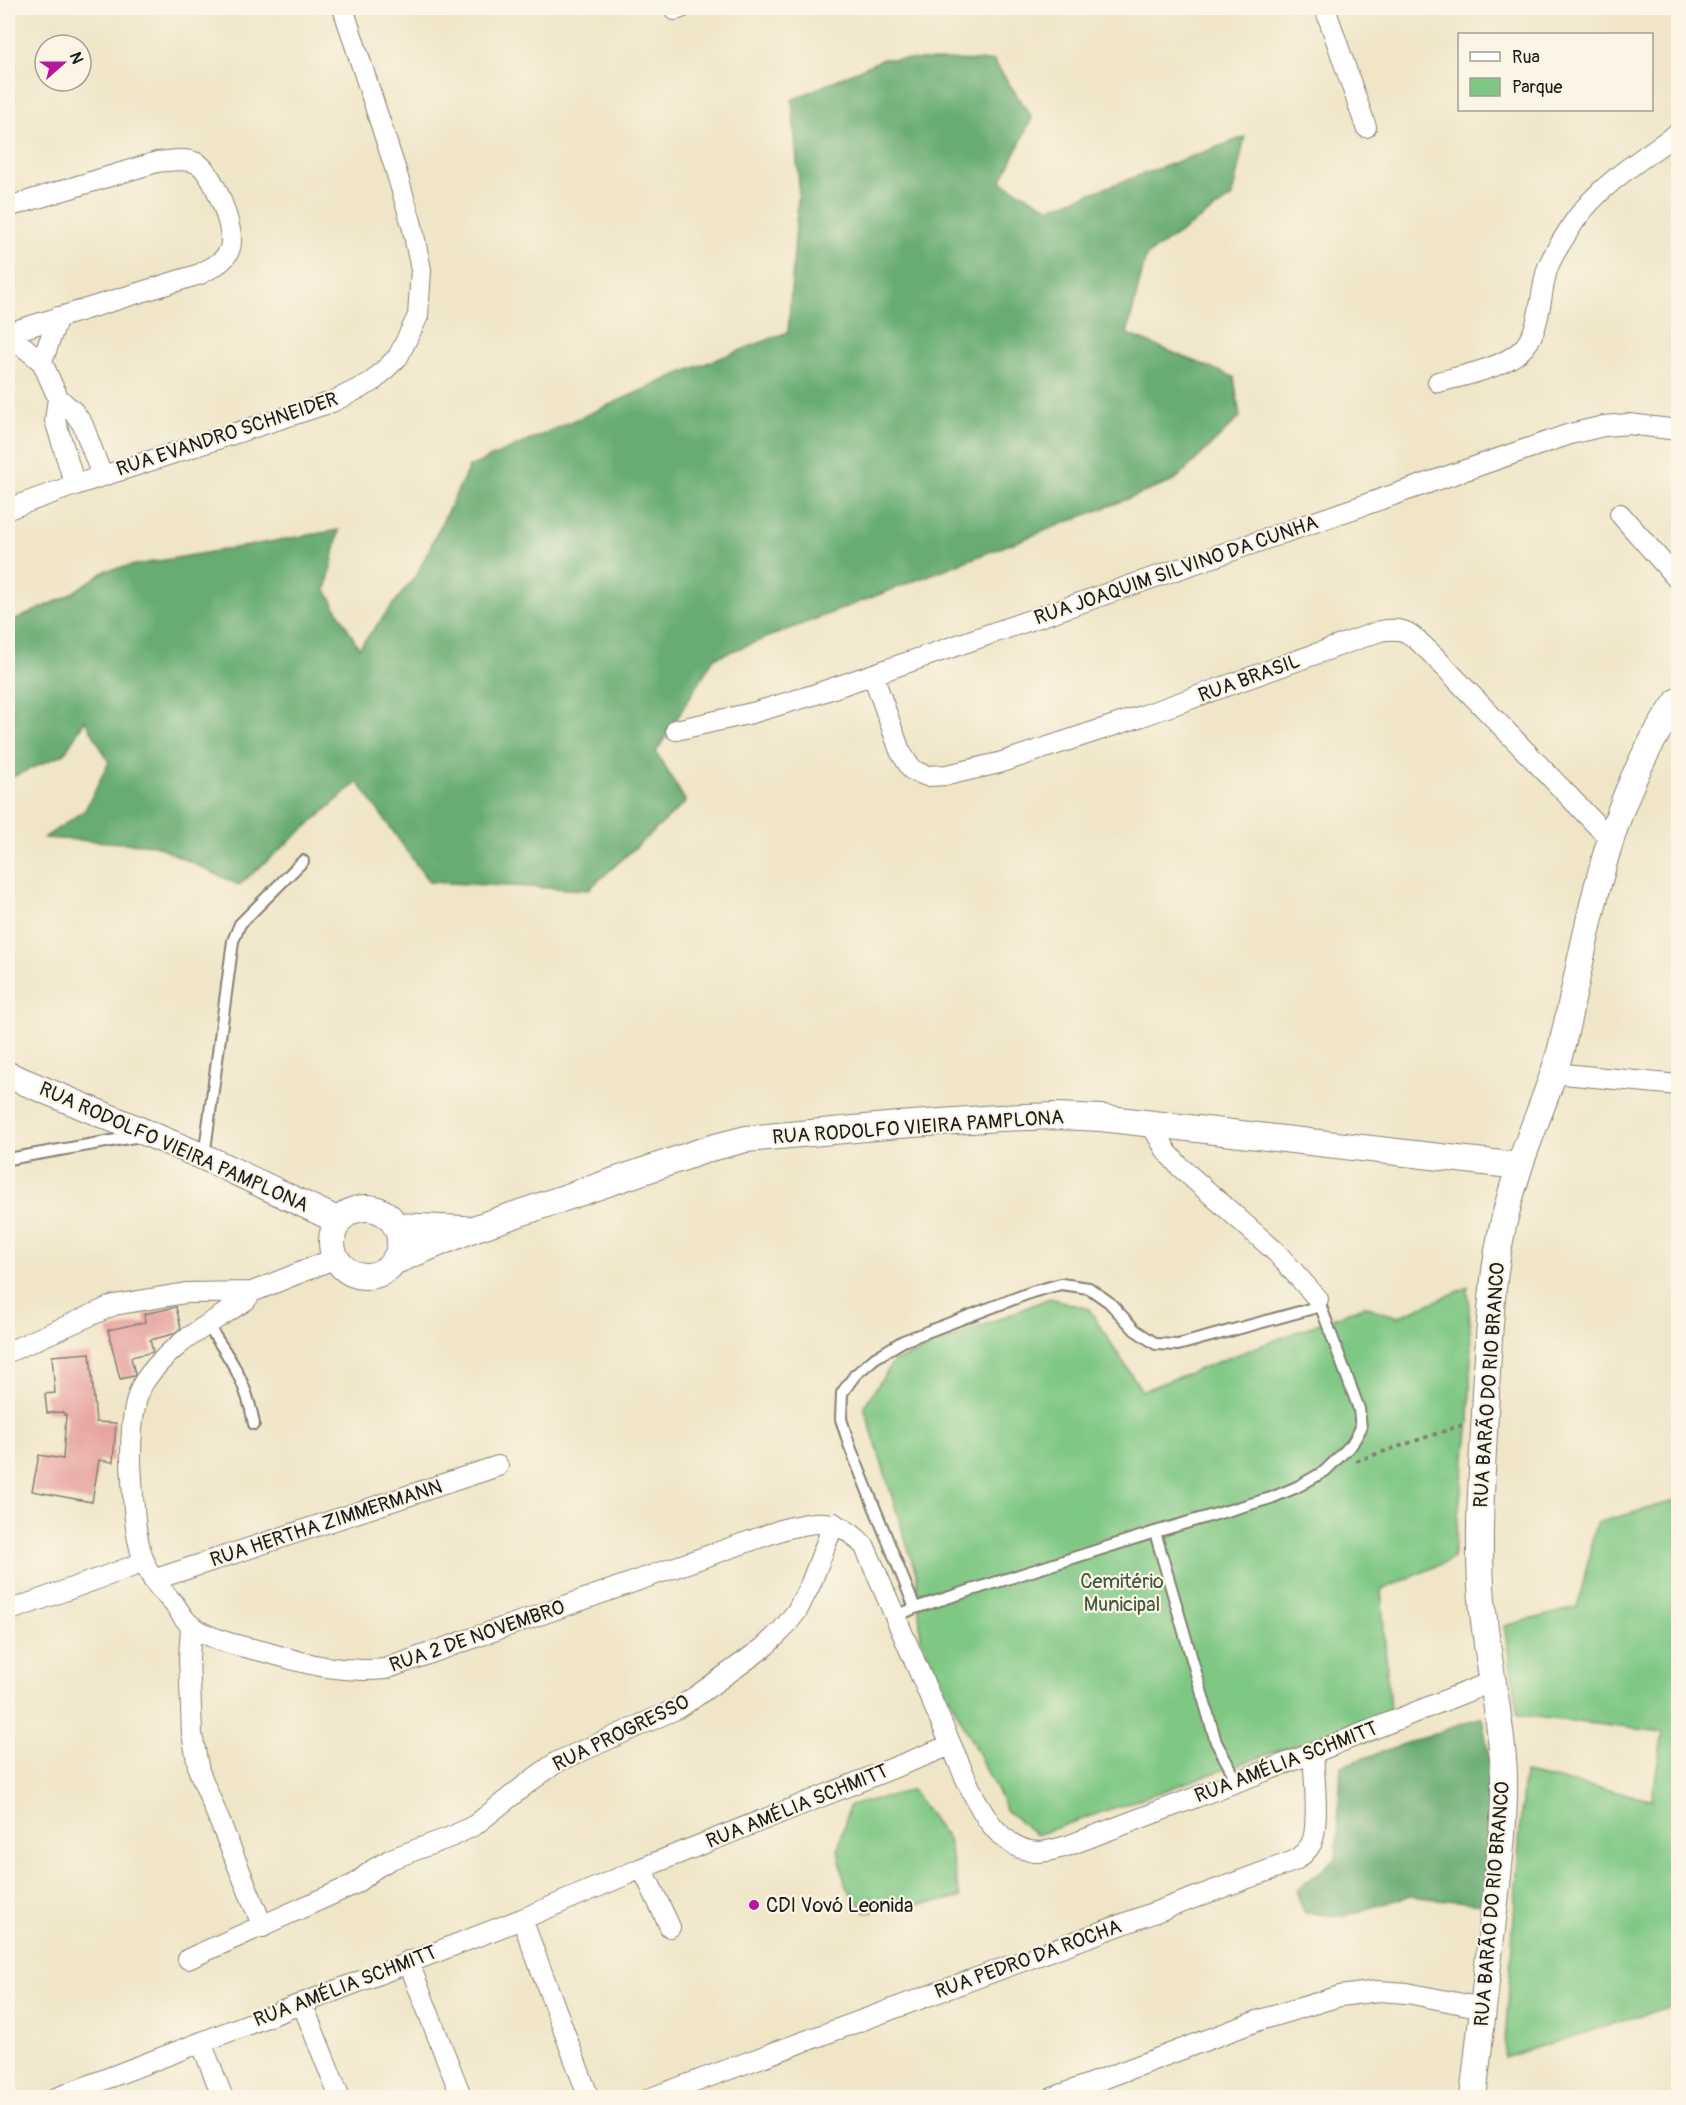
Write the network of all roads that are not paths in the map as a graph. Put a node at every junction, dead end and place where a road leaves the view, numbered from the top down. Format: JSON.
{"nodes":[{"id":1,"x":343,"y":8,"type":"edge"},
{"id":2,"x":1325,"y":8,"type":"edge"},
{"id":3,"x":1366,"y":127,"type":"dead end"},
{"id":4,"x":1678,"y":133,"type":"edge"},
{"id":5,"x":8,"y":207,"type":"edge"},
{"id":6,"x":58,"y":316,"type":"junction"},
{"id":7,"x":8,"y":333,"type":"edge"},
{"id":8,"x":42,"y":362,"type":"junction"},
{"id":9,"x":1438,"y":381,"type":"dead end"},
{"id":10,"x":58,"y":398,"type":"junction"},
{"id":11,"x":1678,"y":430,"type":"edge"},
{"id":12,"x":102,"y":476,"type":"junction"},
{"id":13,"x":75,"y":485,"type":"junction"},
{"id":14,"x":8,"y":509,"type":"edge"},
{"id":15,"x":1620,"y":514,"type":"dead end"},
{"id":16,"x":1678,"y":580,"type":"edge"},
{"id":17,"x":873,"y":675,"type":"junction"},
{"id":18,"x":1678,"y":701,"type":"edge"},
{"id":19,"x":676,"y":730,"type":"dead end"},
{"id":20,"x":1610,"y":839,"type":"junction"},
{"id":21,"x":303,"y":861,"type":"dead end"},
{"id":22,"x":1553,"y":1073,"type":"junction"},
{"id":23,"x":8,"y":1075,"type":"edge"},
{"id":24,"x":1678,"y":1085,"type":"edge"},
{"id":25,"x":1150,"y":1122,"type":"junction"},
{"id":26,"x":151,"y":1134,"type":"junction"},
{"id":27,"x":204,"y":1157,"type":"junction"},
{"id":28,"x":8,"y":1159,"type":"edge"},
{"id":29,"x":1519,"y":1166,"type":"junction"},
{"id":30,"x":339,"y":1221,"type":"junction"},
{"id":31,"x":396,"y":1226,"type":"junction"},
{"id":32,"x":473,"y":1229,"type":"junction"},
{"id":33,"x":336,"y":1258,"type":"junction"},
{"id":34,"x":393,"y":1262,"type":"junction"},
{"id":35,"x":252,"y":1292,"type":"junction"},
{"id":36,"x":1319,"y":1302,"type":"junction"},
{"id":37,"x":208,"y":1326,"type":"junction"},
{"id":38,"x":8,"y":1352,"type":"edge"},
{"id":39,"x":254,"y":1424,"type":"dead end"},
{"id":40,"x":498,"y":1466,"type":"dead end"},
{"id":41,"x":834,"y":1523,"type":"junction"},
{"id":42,"x":1155,"y":1532,"type":"junction"},
{"id":43,"x":149,"y":1571,"type":"junction"},
{"id":44,"x":915,"y":1608,"type":"junction"},
{"id":45,"x":8,"y":1611,"type":"edge"},
{"id":46,"x":896,"y":1616,"type":"junction"},
{"id":47,"x":191,"y":1626,"type":"junction"},
{"id":48,"x":1491,"y":1682,"type":"junction"},
{"id":49,"x":951,"y":1745,"type":"junction"},
{"id":50,"x":1313,"y":1753,"type":"junction"},
{"id":51,"x":1237,"y":1781,"type":"junction"},
{"id":52,"x":642,"y":1868,"type":"junction"},
{"id":53,"x":522,"y":1919,"type":"junction"},
{"id":54,"x":263,"y":1927,"type":"junction"},
{"id":55,"x":670,"y":1927,"type":"dead end"},
{"id":56,"x":188,"y":1959,"type":"dead end"},
{"id":57,"x":408,"y":1961,"type":"junction"},
{"id":58,"x":302,"y":2004,"type":"junction"},
{"id":59,"x":1483,"y":2008,"type":"junction"},
{"id":60,"x":201,"y":2042,"type":"junction"},
{"id":61,"x":104,"y":2089,"type":"edge"},
{"id":62,"x":56,"y":2097,"type":"edge"},
{"id":63,"x":223,"y":2097,"type":"edge"},
{"id":64,"x":340,"y":2097,"type":"edge"},
{"id":65,"x":462,"y":2097,"type":"edge"},
{"id":66,"x":589,"y":2097,"type":"edge"},
{"id":67,"x":651,"y":2097,"type":"edge"},
{"id":68,"x":1052,"y":2097,"type":"edge"},
{"id":69,"x":1472,"y":2097,"type":"edge"}],
"edges":[{"from":1,"to":12,"type":"street","name":"RUA EVANDRO SCHNEIDER"},
{"from":2,"to":3,"type":"street"},
{"from":4,"to":9,"type":"street"},
{"from":5,"to":6,"type":"street"},
{"from":6,"to":7,"type":"street"},
{"from":6,"to":8,"type":"street"},
{"from":7,"to":8,"type":"street"},
{"from":8,"to":10,"type":"street"},
{"from":10,"to":12,"type":"street"},
{"from":10,"to":13,"type":"street"},
{"from":11,"to":17,"type":"street","name":"RUA JOAQUIM SILVINO DA CUNHA"},
{"from":12,"to":13,"type":"street","name":"RUA EVANDRO SCHNEIDER"},
{"from":13,"to":14,"type":"street","name":"RUA EVANDRO SCHNEIDER"},
{"from":15,"to":16,"type":"street"},
{"from":17,"to":19,"type":"street","name":"RUA JOAQUIM SILVINO DA CUNHA"},
{"from":17,"to":20,"type":"street","name":"RUA BRASIL"},
{"from":18,"to":20,"type":"street","name":"RUA BARÃO DO RIO BRANCO"},
{"from":20,"to":22,"type":"street","name":"RUA BARÃO DO RIO BRANCO"},
{"from":21,"to":27,"type":"lane"},
{"from":22,"to":24,"type":"street"},
{"from":22,"to":29,"type":"street","name":"RUA BARÃO DO RIO BRANCO"},
{"from":23,"to":26,"type":"street","name":"RUA RODOLFO VIEIRA PAMPLONA"},
{"from":25,"to":29,"type":"street","name":"RUA RODOLFO VIEIRA PAMPLONA"},
{"from":25,"to":32,"type":"street","name":"RUA RODOLFO VIEIRA PAMPLONA"},
{"from":25,"to":36,"type":"street"},
{"from":26,"to":27,"type":"street","name":"RUA RODOLFO VIEIRA PAMPLONA"},
{"from":26,"to":28,"type":"lane"},
{"from":27,"to":30,"type":"street","name":"RUA RODOLFO VIEIRA PAMPLONA"},
{"from":29,"to":48,"type":"street","name":"RUA BARÃO DO RIO BRANCO"},
{"from":30,"to":31,"type":"street"},
{"from":30,"to":33,"type":"street"},
{"from":31,"to":32,"type":"street","name":"RUA RODOLFO VIEIRA PAMPLONA"},
{"from":31,"to":34,"type":"street"},
{"from":32,"to":34,"type":"street","name":"RUA RODOLFO VIEIRA PAMPLONA"},
{"from":33,"to":34,"type":"street"},
{"from":33,"to":35,"type":"street"},
{"from":35,"to":37,"type":"street","name":"RUA 2 DE NOVEMBRO"},
{"from":35,"to":38,"type":"street"},
{"from":36,"to":42,"type":"lane"},
{"from":36,"to":44,"type":"lane"},
{"from":37,"to":39,"type":"lane"},
{"from":37,"to":43,"type":"street","name":"RUA 2 DE NOVEMBRO"},
{"from":40,"to":43,"type":"street","name":"RUA HERTHA ZIMMERMANN"},
{"from":41,"to":46,"type":"street"},
{"from":41,"to":47,"type":"street","name":"RUA 2 DE NOVEMBRO"},
{"from":41,"to":54,"type":"street","name":"RUA PROGRESSO"},
{"from":42,"to":44,"type":"lane"},
{"from":42,"to":51,"type":"lane"},
{"from":43,"to":45,"type":"street","name":"RUA HERTHA ZIMMERMANN"},
{"from":43,"to":47,"type":"street","name":"RUA 2 DE NOVEMBRO"},
{"from":44,"to":46,"type":"lane"},
{"from":46,"to":49,"type":"street"},
{"from":47,"to":54,"type":"street"},
{"from":48,"to":50,"type":"street","name":"RUA AMÉLIA SCHMITT"},
{"from":48,"to":59,"type":"street","name":"RUA BARÃO DO RIO BRANCO"},
{"from":49,"to":51,"type":"street","name":"RUA AMÉLIA SCHMITT"},
{"from":49,"to":52,"type":"street","name":"RUA AMÉLIA SCHMITT"},
{"from":50,"to":51,"type":"street","name":"RUA AMÉLIA SCHMITT"},
{"from":50,"to":67,"type":"street","name":"RUA PEDRO DA ROCHA"},
{"from":52,"to":53,"type":"street","name":"RUA AMÉLIA SCHMITT"},
{"from":52,"to":55,"type":"street"},
{"from":53,"to":57,"type":"street","name":"RUA AMÉLIA SCHMITT"},
{"from":53,"to":66,"type":"street"},
{"from":54,"to":56,"type":"street","name":"RUA PROGRESSO"},
{"from":57,"to":58,"type":"street","name":"RUA AMÉLIA SCHMITT"},
{"from":57,"to":65,"type":"street"},
{"from":58,"to":60,"type":"street","name":"RUA AMÉLIA SCHMITT"},
{"from":58,"to":64,"type":"street"},
{"from":59,"to":68,"type":"street"},
{"from":59,"to":69,"type":"street","name":"RUA BARÃO DO RIO BRANCO"},
{"from":60,"to":61,"type":"street","name":"RUA AMÉLIA SCHMITT"},
{"from":60,"to":63,"type":"street"},
{"from":61,"to":62,"type":"street","name":"RUA AMÉLIA SCHMITT"}]}
